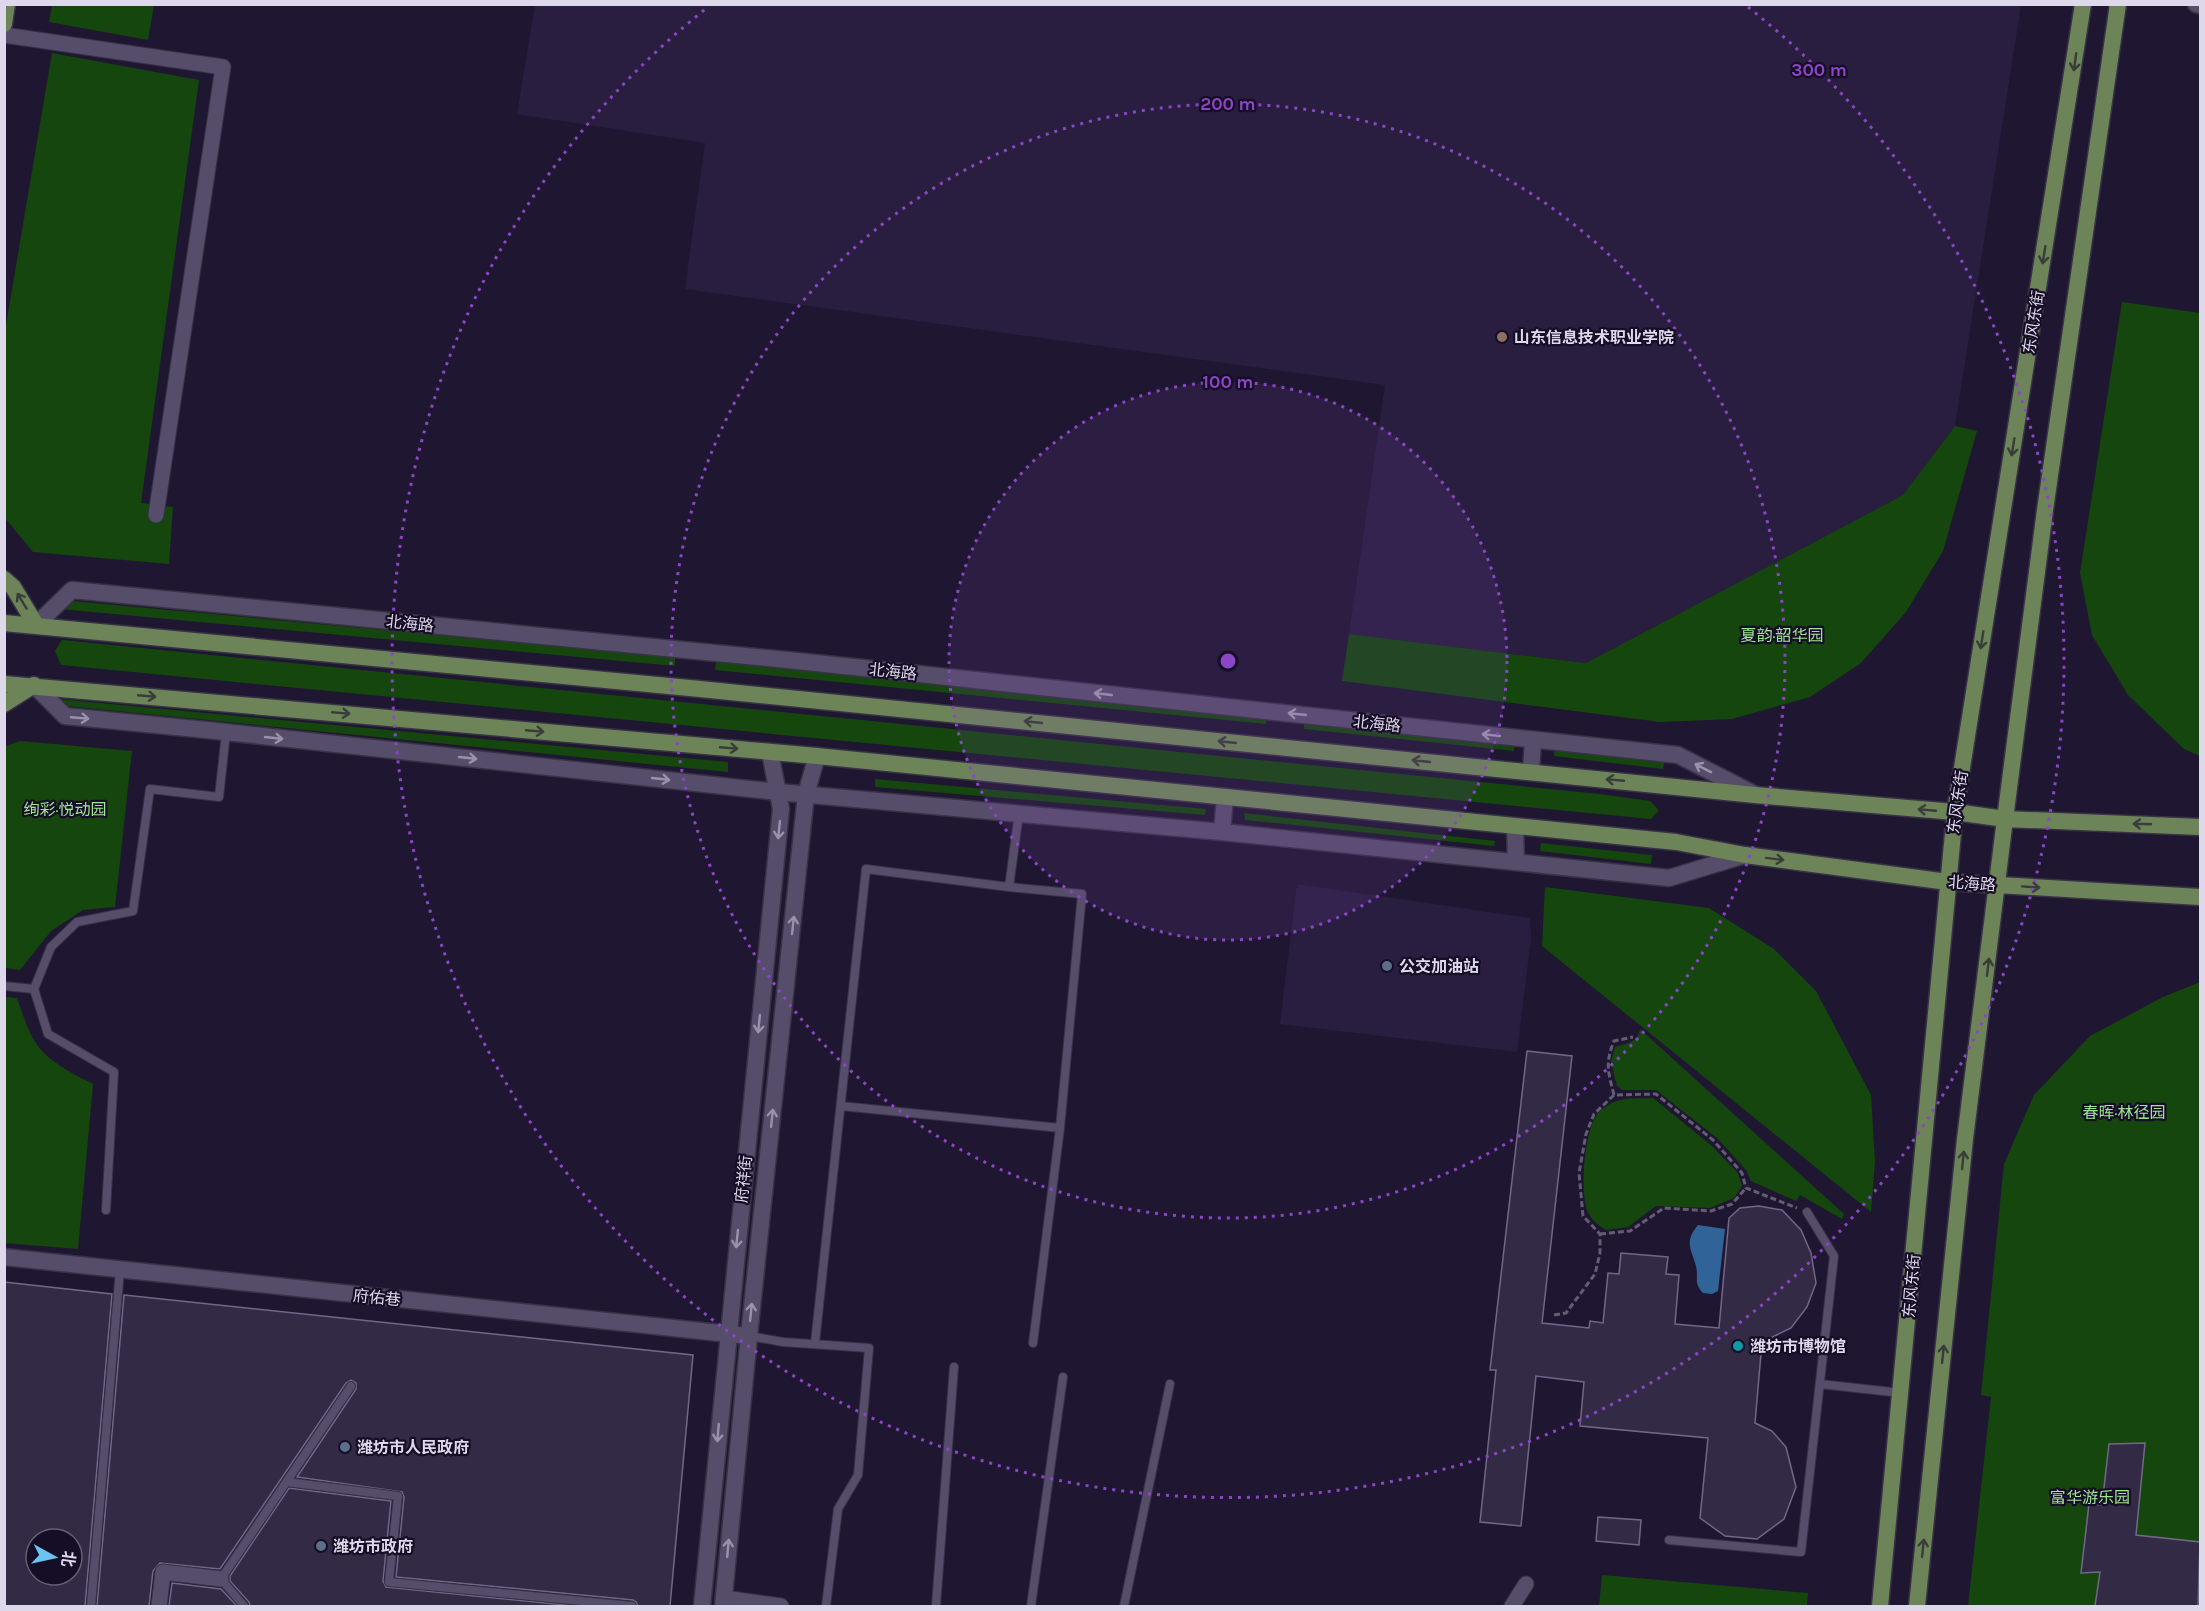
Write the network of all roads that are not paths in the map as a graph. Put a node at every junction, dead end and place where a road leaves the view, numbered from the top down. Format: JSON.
{"nodes":[{"id":1,"x":8,"y":4,"type":"edge"},
{"id":2,"x":2083,"y":4,"type":"edge"},
{"id":3,"x":2118,"y":4,"type":"edge"},
{"id":4,"x":4,"y":24,"type":"edge"},
{"id":5,"x":4,"y":35,"type":"edge"},
{"id":6,"x":156,"y":515,"type":"dead end"},
{"id":7,"x":4,"y":579,"type":"edge"},
{"id":8,"x":4,"y":623,"type":"edge"},
{"id":9,"x":36,"y":625,"type":"junction"},
{"id":10,"x":4,"y":684,"type":"edge"},
{"id":11,"x":34,"y":685,"type":"junction"},
{"id":12,"x":4,"y":704,"type":"edge"},
{"id":13,"x":226,"y":733,"type":"junction"},
{"id":14,"x":1533,"y":740,"type":"junction"},
{"id":15,"x":770,"y":752,"type":"junction"},
{"id":16,"x":817,"y":756,"type":"junction"},
{"id":17,"x":1531,"y":772,"type":"junction"},
{"id":18,"x":778,"y":792,"type":"junction"},
{"id":19,"x":806,"y":794,"type":"junction"},
{"id":20,"x":1755,"y":795,"type":"junction"},
{"id":21,"x":1225,"y":797,"type":"junction"},
{"id":22,"x":1955,"y":812,"type":"junction"},
{"id":23,"x":1019,"y":813,"type":"junction"},
{"id":24,"x":2005,"y":819,"type":"junction"},
{"id":25,"x":1515,"y":826,"type":"junction"},
{"id":26,"x":2200,"y":827,"type":"edge"},
{"id":27,"x":1222,"y":832,"type":"junction"},
{"id":28,"x":1745,"y":855,"type":"junction"},
{"id":29,"x":1516,"y":862,"type":"junction"},
{"id":30,"x":1948,"y":882,"type":"junction"},
{"id":31,"x":1998,"y":885,"type":"junction"},
{"id":32,"x":1009,"y":887,"type":"junction"},
{"id":33,"x":2200,"y":897,"type":"edge"},
{"id":34,"x":4,"y":986,"type":"edge"},
{"id":35,"x":34,"y":989,"type":"junction"},
{"id":36,"x":841,"y":1106,"type":"junction"},
{"id":37,"x":1060,"y":1128,"type":"junction"},
{"id":38,"x":106,"y":1210,"type":"dead end"},
{"id":39,"x":1807,"y":1212,"type":"road end"},
{"id":40,"x":4,"y":1257,"type":"edge"},
{"id":41,"x":120,"y":1270,"type":"junction"},
{"id":42,"x":728,"y":1333,"type":"junction"},
{"id":43,"x":749,"y":1336,"type":"junction"},
{"id":44,"x":815,"y":1343,"type":"junction"},
{"id":45,"x":1033,"y":1343,"type":"dead end"},
{"id":46,"x":954,"y":1367,"type":"dead end"},
{"id":47,"x":1063,"y":1377,"type":"dead end"},
{"id":48,"x":1170,"y":1384,"type":"dead end"},
{"id":49,"x":1820,"y":1384,"type":"junction"},
{"id":50,"x":351,"y":1386,"type":"dead end"},
{"id":51,"x":1900,"y":1393,"type":"junction"},
{"id":52,"x":287,"y":1482,"type":"junction"},
{"id":53,"x":1669,"y":1539,"type":"dead end"},
{"id":54,"x":221,"y":1579,"type":"junction"},
{"id":55,"x":1526,"y":1584,"type":"dead end"},
{"id":56,"x":723,"y":1602,"type":"edge"},
{"id":57,"x":91,"y":1606,"type":"edge"},
{"id":58,"x":159,"y":1606,"type":"edge"},
{"id":59,"x":244,"y":1606,"type":"edge"},
{"id":60,"x":632,"y":1606,"type":"edge"},
{"id":61,"x":702,"y":1606,"type":"edge"},
{"id":62,"x":781,"y":1606,"type":"edge"},
{"id":63,"x":826,"y":1606,"type":"edge"},
{"id":64,"x":936,"y":1606,"type":"edge"},
{"id":65,"x":1031,"y":1606,"type":"edge"},
{"id":66,"x":1124,"y":1606,"type":"edge"},
{"id":67,"x":1512,"y":1606,"type":"edge"},
{"id":68,"x":1880,"y":1606,"type":"edge"},
{"id":69,"x":1917,"y":1606,"type":"edge"}],
"edges":[{"from":1,"to":4,"type":"main road"},
{"from":2,"to":22,"type":"main road","name":"东风东街","one_way":true},
{"from":3,"to":24,"type":"main road"},
{"from":5,"to":6,"type":"street"},
{"from":9,"to":7,"type":"main road","one_way":true},
{"from":8,"to":9,"type":"main road","name":"北海路"},
{"from":14,"to":9,"type":"street","name":"北海路","one_way":true},
{"from":17,"to":9,"type":"main road","name":"北海路","one_way":true},
{"from":10,"to":11,"type":"main road","name":"北海路"},
{"from":11,"to":12,"type":"main road"},
{"from":11,"to":13,"type":"street","name":"北海路","one_way":true},
{"from":11,"to":15,"type":"main road","name":"北海路","one_way":true},
{"from":13,"to":18,"type":"street","name":"北海路","one_way":true},
{"from":13,"to":35,"type":"lane"},
{"from":14,"to":17,"type":"street"},
{"from":20,"to":14,"type":"street","name":"北海路","one_way":true},
{"from":15,"to":16,"type":"main road","name":"北海路"},
{"from":15,"to":18,"type":"street","name":"府祥街"},
{"from":16,"to":19,"type":"street","name":"府祥街"},
{"from":16,"to":21,"type":"main road","name":"北海路"},
{"from":20,"to":17,"type":"main road","name":"北海路","one_way":true},
{"from":18,"to":19,"type":"street","name":"北海路"},
{"from":18,"to":42,"type":"street","name":"府祥街","one_way":true},
{"from":19,"to":23,"type":"street","name":"北海路"},
{"from":43,"to":19,"type":"street","name":"府祥街","one_way":true},
{"from":22,"to":20,"type":"main road","name":"北海路","one_way":true},
{"from":21,"to":25,"type":"main road","name":"北海路"},
{"from":21,"to":27,"type":"street"},
{"from":22,"to":24,"type":"main road","name":"北海路"},
{"from":22,"to":30,"type":"main road","name":"东风东街"},
{"from":23,"to":27,"type":"street","name":"北海路"},
{"from":23,"to":32,"type":"lane"},
{"from":26,"to":24,"type":"main road","name":"北海路","one_way":true},
{"from":24,"to":31,"type":"main road"},
{"from":25,"to":28,"type":"main road","name":"北海路"},
{"from":25,"to":29,"type":"street"},
{"from":27,"to":29,"type":"street","name":"北海路"},
{"from":28,"to":29,"type":"street","name":"北海路"},
{"from":28,"to":30,"type":"main road","name":"北海路","one_way":true},
{"from":30,"to":31,"type":"main road","name":"北海路"},
{"from":30,"to":51,"type":"main road","name":"东风东街"},
{"from":31,"to":33,"type":"main road","name":"北海路","one_way":true},
{"from":69,"to":31,"type":"main road","one_way":true},
{"from":32,"to":36,"type":"lane"},
{"from":32,"to":37,"type":"lane"},
{"from":34,"to":35,"type":"lane"},
{"from":35,"to":38,"type":"lane"},
{"from":36,"to":37,"type":"lane"},
{"from":36,"to":44,"type":"lane"},
{"from":37,"to":45,"type":"lane"},
{"from":39,"to":49,"type":"lane"},
{"from":40,"to":41,"type":"street","name":"府佑巷"},
{"from":41,"to":42,"type":"street","name":"府佑巷"},
{"from":41,"to":57,"type":"lane"},
{"from":42,"to":43,"type":"street","name":"府佑巷"},
{"from":42,"to":61,"type":"street","name":"府祥街","one_way":true},
{"from":43,"to":44,"type":"lane"},
{"from":56,"to":43,"type":"street","name":"府祥街","one_way":true},
{"from":44,"to":63,"type":"lane"},
{"from":46,"to":64,"type":"lane"},
{"from":47,"to":65,"type":"lane"},
{"from":48,"to":66,"type":"lane"},
{"from":49,"to":51,"type":"lane"},
{"from":49,"to":53,"type":"lane"},
{"from":50,"to":52,"type":"lane"},
{"from":51,"to":68,"type":"main road","name":"东风东街"},
{"from":52,"to":54,"type":"lane"},
{"from":52,"to":60,"type":"lane"},
{"from":54,"to":58,"type":"street"},
{"from":54,"to":59,"type":"lane"},
{"from":55,"to":67,"type":"street"},
{"from":56,"to":62,"type":"street"}]}
